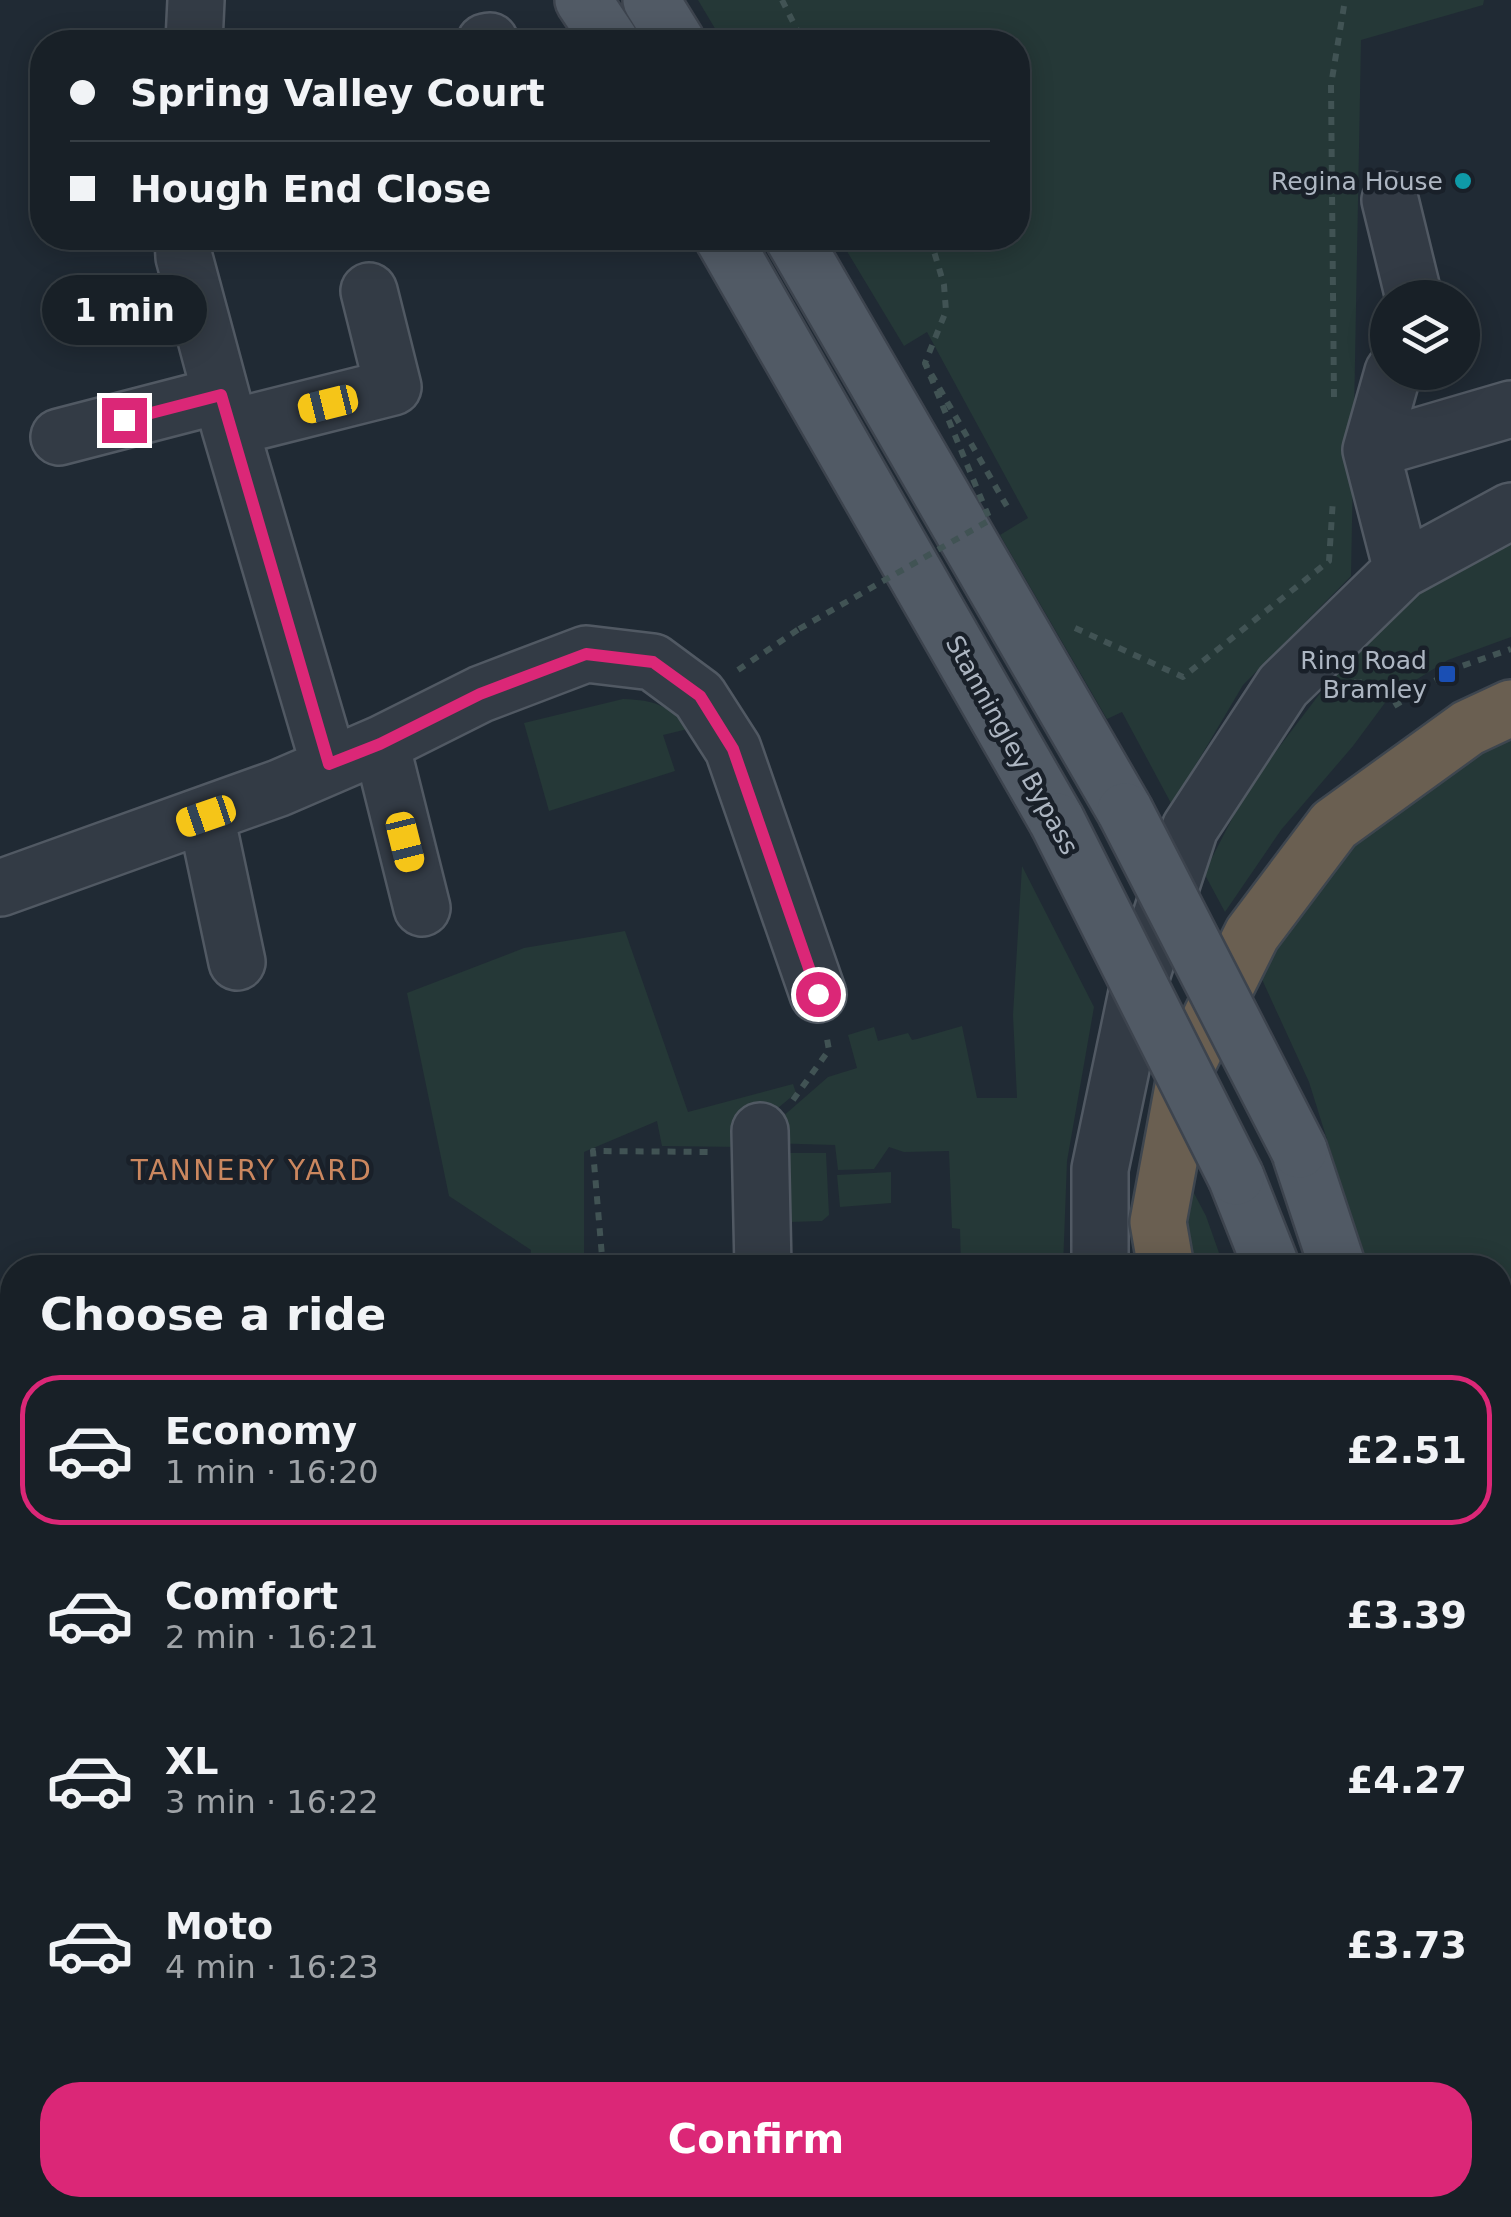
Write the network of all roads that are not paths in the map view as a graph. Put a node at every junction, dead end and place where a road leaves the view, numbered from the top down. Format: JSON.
{"nodes":[{"id":1,"x":196,"y":0,"type":"edge"},
{"id":2,"x":583,"y":0,"type":"edge"},
{"id":3,"x":652,"y":0,"type":"edge"},
{"id":4,"x":195,"y":30,"type":"edge"},
{"id":5,"x":603,"y":30,"type":"edge"},
{"id":6,"x":670,"y":30,"type":"edge"},
{"id":7,"x":1390,"y":200,"type":"dead end"},
{"id":8,"x":184,"y":250,"type":"edge"},
{"id":9,"x":730,"y":250,"type":"edge"},
{"id":10,"x":800,"y":250,"type":"edge"},
{"id":11,"x":1410,"y":280,"type":"edge"},
{"id":12,"x":369,"y":291,"type":"dead end"},
{"id":13,"x":1381,"y":390,"type":"edge"},
{"id":14,"x":1511,"y":409,"type":"edge"},
{"id":15,"x":226,"y":411,"type":"junction"},
{"id":16,"x":1353,"y":431,"type":"junction"},
{"id":17,"x":59,"y":437,"type":"dead end"},
{"id":18,"x":1511,"y":510,"type":"edge"},
{"id":19,"x":1402,"y":570,"type":"junction"},
{"id":20,"x":1511,"y":708,"type":"edge"},
{"id":21,"x":380,"y":744,"type":"junction"},
{"id":22,"x":329,"y":764,"type":"junction"},
{"id":23,"x":206,"y":816,"type":"junction"},
{"id":24,"x":0,"y":888,"type":"edge"},
{"id":25,"x":422,"y":908,"type":"dead end"},
{"id":26,"x":238,"y":962,"type":"dead end"},
{"id":27,"x":818,"y":994,"type":"road end"},
{"id":28,"x":744,"y":1141,"type":"road end"},
{"id":29,"x":762,"y":1255,"type":"edge"},
{"id":30,"x":1100,"y":1255,"type":"edge"},
{"id":31,"x":1164,"y":1255,"type":"edge"},
{"id":32,"x":1267,"y":1255,"type":"edge"},
{"id":33,"x":1334,"y":1255,"type":"edge"}],
"edges":[{"from":1,"to":4,"type":"street"},
{"from":2,"to":5,"type":"main road"},
{"from":3,"to":6,"type":"main road"},
{"from":7,"to":11,"type":"street"},
{"from":8,"to":15,"type":"street"},
{"from":9,"to":32,"type":"main road","name":"Stanningley Bypass","bridge":true},
{"from":10,"to":33,"type":"main road","bridge":true},
{"from":12,"to":15,"type":"street"},
{"from":13,"to":16,"type":"street"},
{"from":14,"to":16,"type":"street"},
{"from":15,"to":17,"type":"street"},
{"from":15,"to":22,"type":"street"},
{"from":16,"to":19,"type":"street"},
{"from":18,"to":19,"type":"street"},
{"from":19,"to":30,"type":"street"},
{"from":20,"to":31,"type":"highway"},
{"from":21,"to":22,"type":"street"},
{"from":21,"to":25,"type":"street"},
{"from":21,"to":27,"type":"street"},
{"from":22,"to":23,"type":"street"},
{"from":23,"to":24,"type":"street"},
{"from":23,"to":26,"type":"street"},
{"from":28,"to":29,"type":"street"}]}
